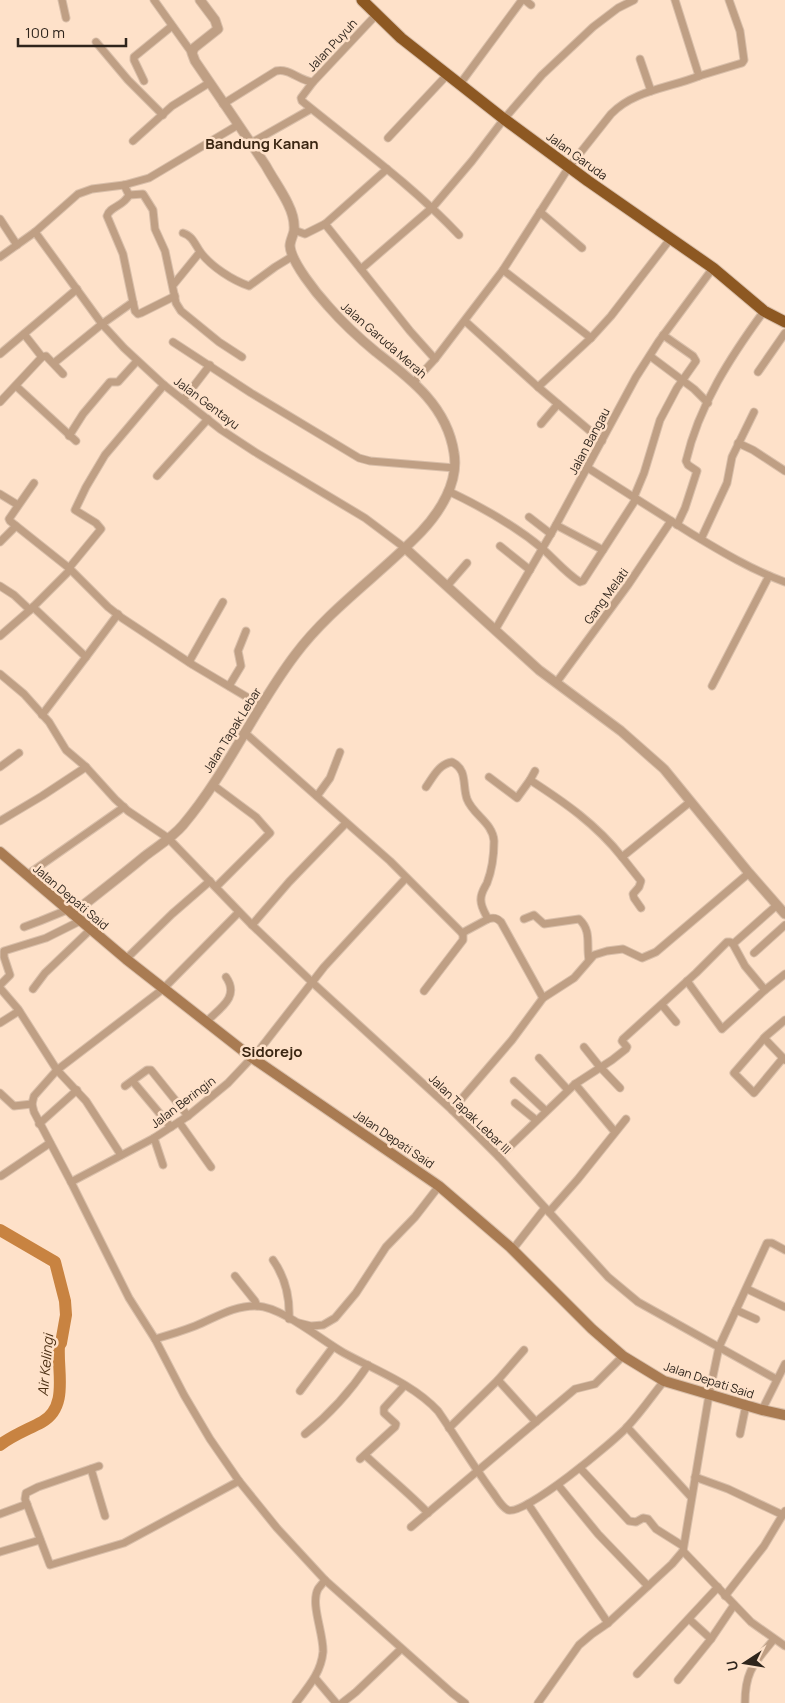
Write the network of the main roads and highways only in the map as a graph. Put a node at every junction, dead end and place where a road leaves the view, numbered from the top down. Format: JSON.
{"nodes":[{"id":1,"x":367,"y":2,"type":"edge"},
{"id":2,"x":783,"y":317,"type":"edge"},
{"id":3,"x":0,"y":852,"type":"edge"},
{"id":4,"x":785,"y":1415,"type":"edge"}],
"edges":[{"from":1,"to":2,"type":"highway","name":"Jalan Garuda"},
{"from":3,"to":4,"type":"main road","name":"Jalan Depati Said"}]}
